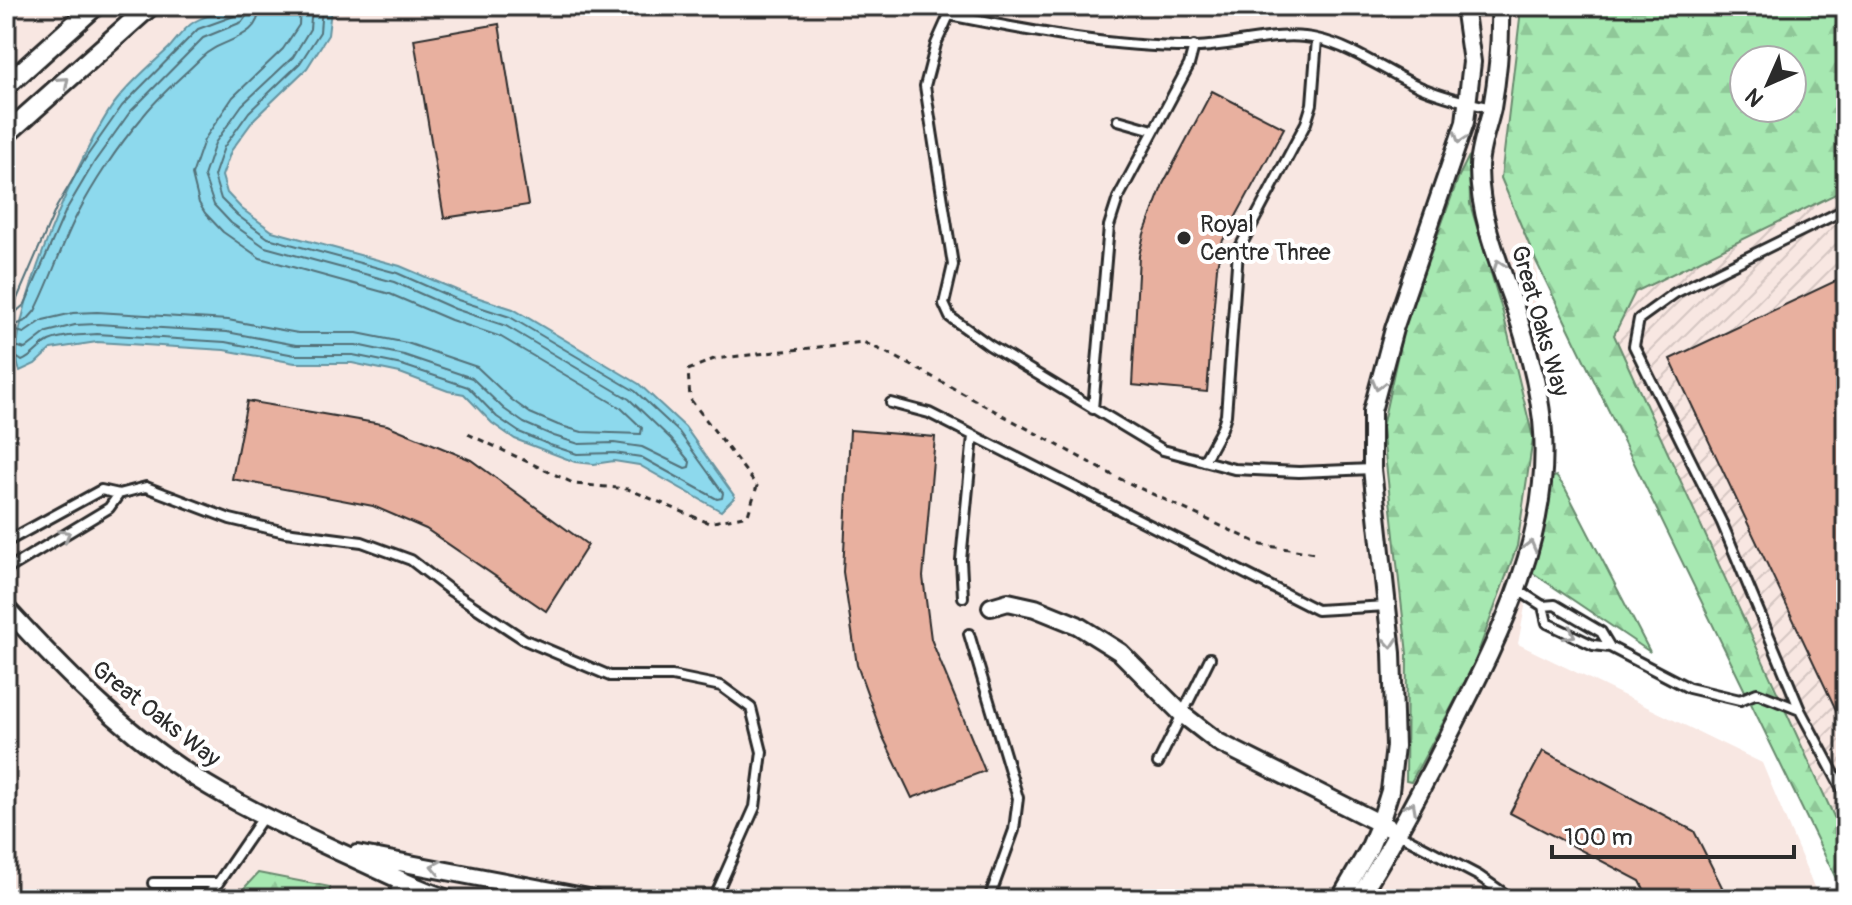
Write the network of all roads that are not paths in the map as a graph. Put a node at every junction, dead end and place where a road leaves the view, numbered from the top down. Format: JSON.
{"nodes":[{"id":1,"x":95,"y":6,"type":"edge"},
{"id":2,"x":150,"y":6,"type":"edge"},
{"id":3,"x":1464,"y":6,"type":"edge"},
{"id":4,"x":1500,"y":6,"type":"edge"},
{"id":5,"x":1317,"y":39,"type":"junction"},
{"id":6,"x":1194,"y":46,"type":"junction"},
{"id":7,"x":6,"y":86,"type":"edge"},
{"id":8,"x":1466,"y":103,"type":"junction"},
{"id":9,"x":1492,"y":108,"type":"junction"},
{"id":10,"x":1118,"y":120,"type":"dead end"},
{"id":11,"x":1153,"y":130,"type":"junction"},
{"id":12,"x":6,"y":134,"type":"edge"},
{"id":13,"x":1846,"y":209,"type":"edge"},
{"id":14,"x":891,"y":403,"type":"dead end"},
{"id":15,"x":1093,"y":409,"type":"junction"},
{"id":16,"x":973,"y":436,"type":"junction"},
{"id":17,"x":1204,"y":461,"type":"junction"},
{"id":18,"x":1372,"y":469,"type":"junction"},
{"id":19,"x":119,"y":494,"type":"junction"},
{"id":20,"x":6,"y":542,"type":"edge"},
{"id":21,"x":6,"y":570,"type":"edge"},
{"id":22,"x":1518,"y":590,"type":"junction"},
{"id":23,"x":963,"y":597,"type":"dead end"},
{"id":24,"x":1388,"y":606,"type":"junction"},
{"id":25,"x":1543,"y":606,"type":"junction"},
{"id":26,"x":991,"y":607,"type":"dead end"},
{"id":27,"x":6,"y":608,"type":"edge"},
{"id":28,"x":969,"y":634,"type":"dead end"},
{"id":29,"x":1610,"y":647,"type":"junction"},
{"id":30,"x":1210,"y":658,"type":"dead end"},
{"id":31,"x":1800,"y":710,"type":"junction"},
{"id":32,"x":1182,"y":714,"type":"junction"},
{"id":33,"x":1158,"y":763,"type":"dead end"},
{"id":34,"x":1846,"y":796,"type":"edge"},
{"id":35,"x":264,"y":816,"type":"junction"},
{"id":36,"x":1380,"y":823,"type":"junction"},
{"id":37,"x":1397,"y":833,"type":"junction"},
{"id":38,"x":340,"y":851,"type":"junction"},
{"id":39,"x":403,"y":861,"type":"junction"},
{"id":40,"x":399,"y":881,"type":"junction"},
{"id":41,"x":153,"y":883,"type":"dead end"},
{"id":42,"x":218,"y":883,"type":"junction"},
{"id":43,"x":202,"y":899,"type":"edge"},
{"id":44,"x":393,"y":899,"type":"edge"},
{"id":45,"x":448,"y":899,"type":"edge"},
{"id":46,"x":594,"y":899,"type":"edge"},
{"id":47,"x":714,"y":899,"type":"edge"},
{"id":48,"x":989,"y":899,"type":"edge"},
{"id":49,"x":1340,"y":899,"type":"edge"},
{"id":50,"x":1358,"y":899,"type":"edge"},
{"id":51,"x":1512,"y":899,"type":"edge"}],
"edges":[{"from":1,"to":7,"type":"street"},
{"from":12,"to":2,"type":"street","one_way":true},
{"from":3,"to":8,"type":"street"},
{"from":4,"to":9,"type":"street","name":"Great Oaks Way"},
{"from":5,"to":6,"type":"lane"},
{"from":5,"to":8,"type":"lane"},
{"from":5,"to":17,"type":"lane"},
{"from":6,"to":11,"type":"lane"},
{"from":6,"to":15,"type":"lane"},
{"from":8,"to":9,"type":"lane"},
{"from":8,"to":18,"type":"street","one_way":true},
{"from":22,"to":9,"type":"street","name":"Great Oaks Way","one_way":true},
{"from":10,"to":11,"type":"lane"},
{"from":11,"to":15,"type":"lane"},
{"from":13,"to":31,"type":"lane"},
{"from":14,"to":16,"type":"lane"},
{"from":15,"to":17,"type":"lane"},
{"from":16,"to":23,"type":"lane"},
{"from":16,"to":24,"type":"lane"},
{"from":17,"to":18,"type":"lane"},
{"from":18,"to":24,"type":"street"},
{"from":19,"to":20,"type":"lane"},
{"from":21,"to":19,"type":"lane","one_way":true},
{"from":19,"to":47,"type":"lane"},
{"from":22,"to":25,"type":"lane"},
{"from":37,"to":22,"type":"street","name":"Great Oaks Way","one_way":true},
{"from":24,"to":36,"type":"street","one_way":true},
{"from":25,"to":29,"type":"lane"},
{"from":25,"to":29,"type":"lane","one_way":true},
{"from":26,"to":32,"type":"street"},
{"from":27,"to":35,"type":"street","name":"Great Oaks Way"},
{"from":28,"to":48,"type":"lane"},
{"from":29,"to":31,"type":"lane"},
{"from":30,"to":32,"type":"lane"},
{"from":31,"to":34,"type":"lane"},
{"from":32,"to":33,"type":"lane"},
{"from":32,"to":36,"type":"street"},
{"from":35,"to":38,"type":"street","name":"Great Oaks Way"},
{"from":35,"to":42,"type":"lane"},
{"from":36,"to":37,"type":"street"},
{"from":36,"to":49,"type":"street"},
{"from":37,"to":50,"type":"street","name":"Great Oaks Way"},
{"from":37,"to":51,"type":"lane"},
{"from":38,"to":39,"type":"street","name":"Great Oaks Way"},
{"from":38,"to":40,"type":"street","name":"Great Oaks Way"},
{"from":39,"to":40,"type":"lane"},
{"from":46,"to":39,"type":"street","name":"Great Oaks Way","one_way":true},
{"from":40,"to":44,"type":"lane"},
{"from":40,"to":45,"type":"street","name":"Great Oaks Way"},
{"from":41,"to":42,"type":"lane"},
{"from":42,"to":43,"type":"lane"}]}
